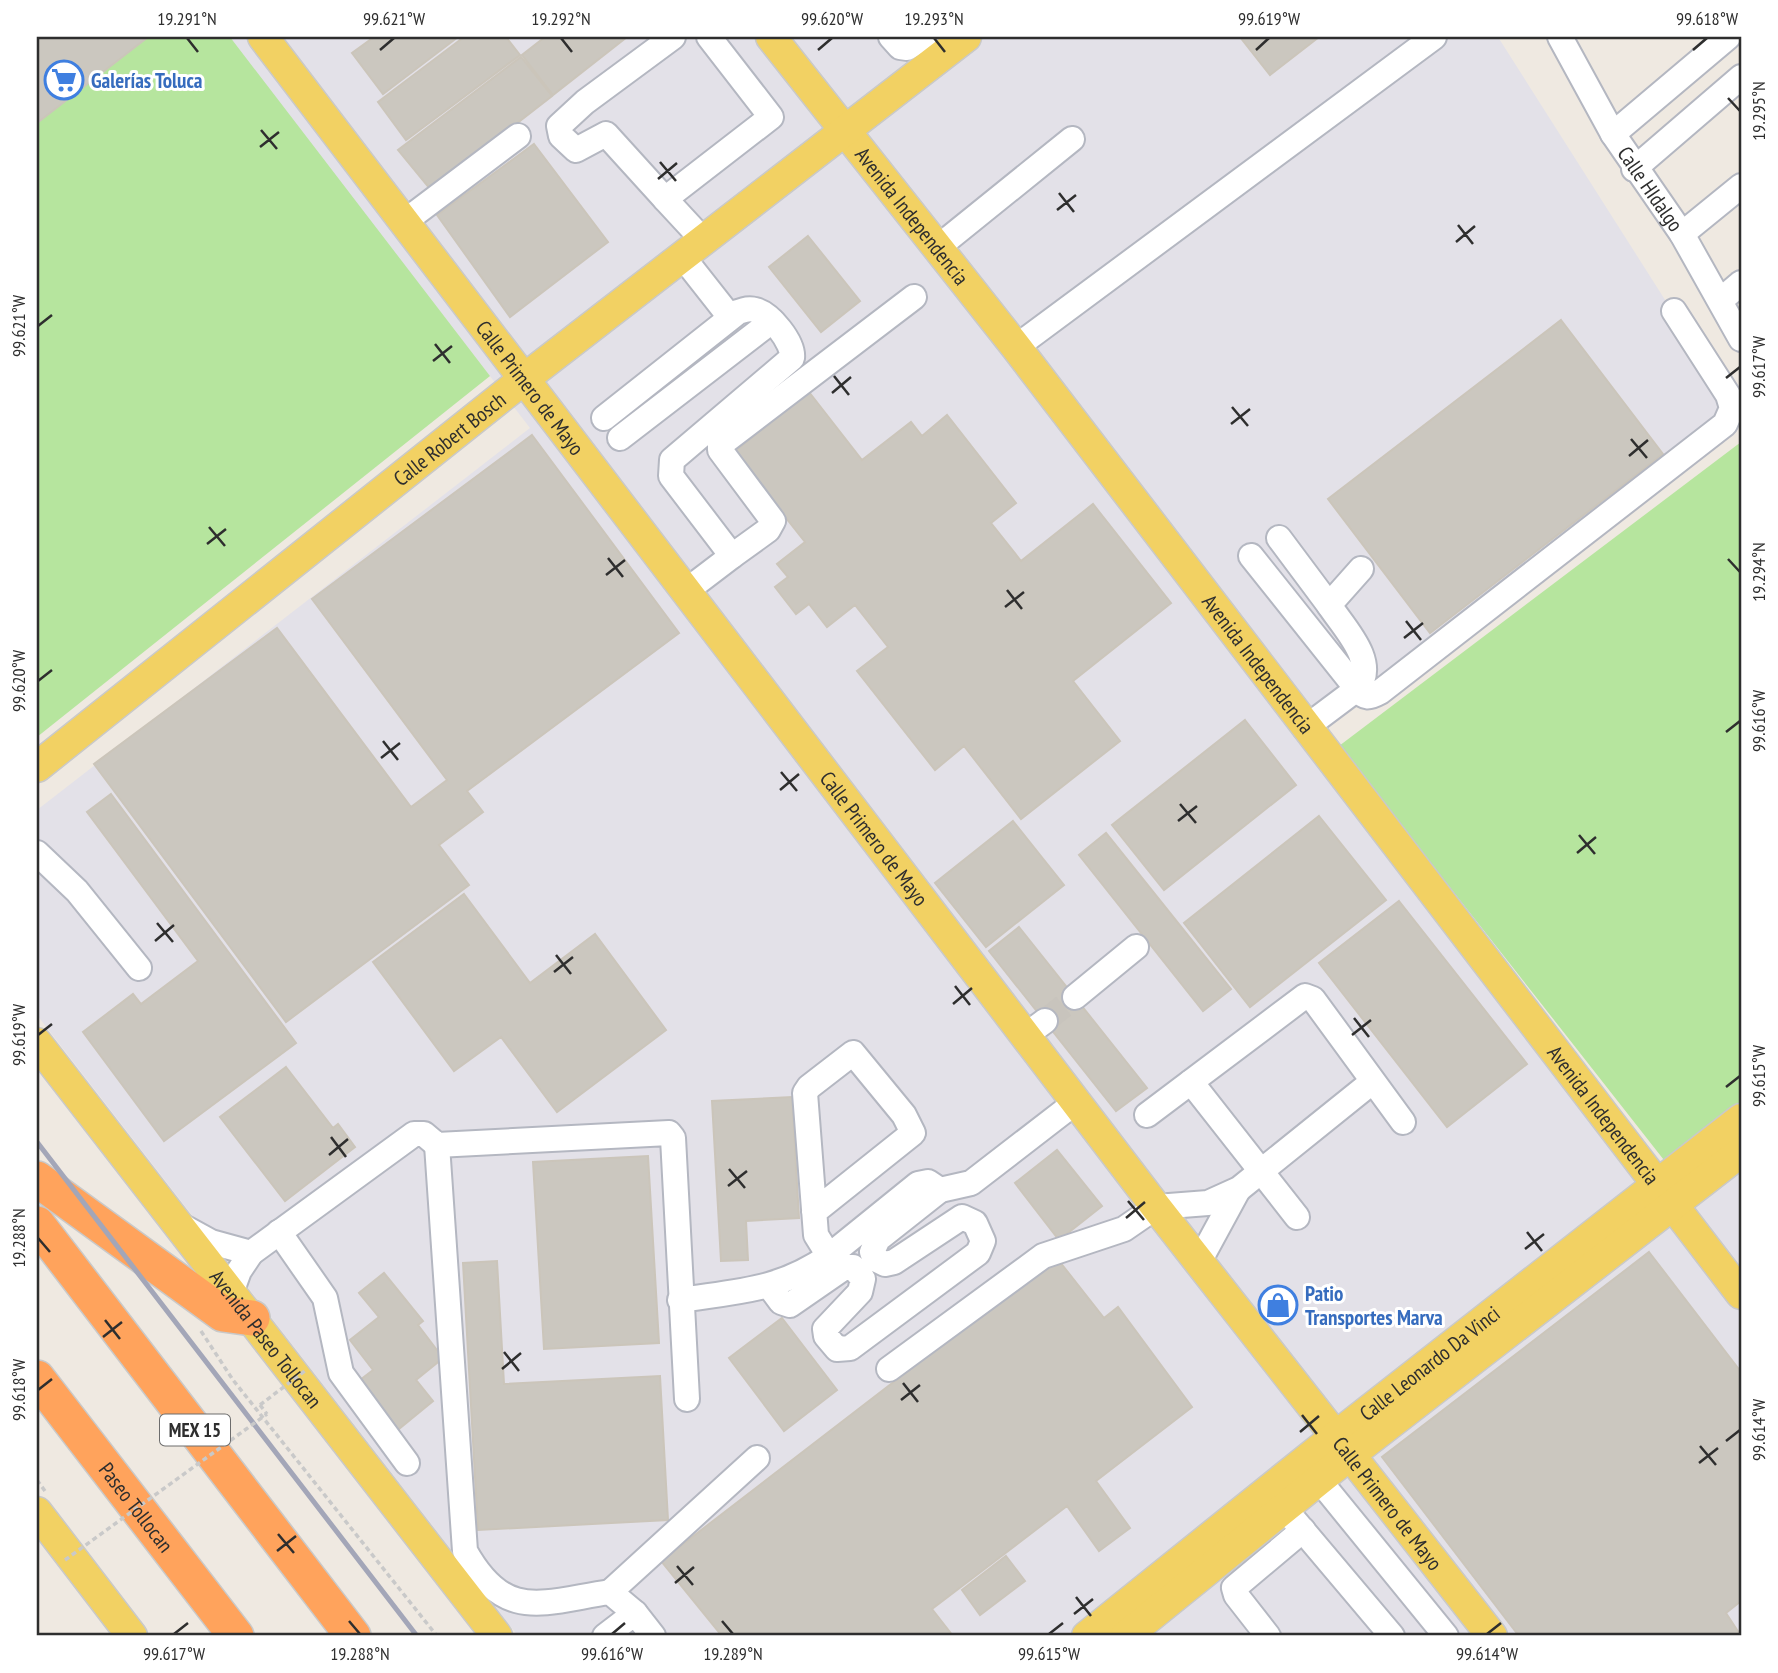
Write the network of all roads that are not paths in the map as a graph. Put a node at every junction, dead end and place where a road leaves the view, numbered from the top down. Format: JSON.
{"nodes":[{"id":1,"x":263,"y":37,"type":"edge"},
{"id":2,"x":673,"y":37,"type":"edge"},
{"id":3,"x":709,"y":37,"type":"edge"},
{"id":4,"x":771,"y":37,"type":"edge"},
{"id":5,"x":891,"y":37,"type":"edge"},
{"id":6,"x":925,"y":37,"type":"edge"},
{"id":7,"x":966,"y":37,"type":"edge"},
{"id":8,"x":1434,"y":37,"type":"edge"},
{"id":9,"x":1560,"y":37,"type":"edge"},
{"id":10,"x":1728,"y":37,"type":"edge"},
{"id":11,"x":1741,"y":78,"type":"edge"},
{"id":12,"x":844,"y":131,"type":"junction"},
{"id":13,"x":1613,"y":134,"type":"junction"},
{"id":14,"x":518,"y":136,"type":"dead end"},
{"id":15,"x":1072,"y":139,"type":"dead end"},
{"id":16,"x":1634,"y":169,"type":"junction"},
{"id":17,"x":1741,"y":186,"type":"edge"},
{"id":18,"x":665,"y":199,"type":"junction"},
{"id":19,"x":404,"y":222,"type":"junction"},
{"id":20,"x":1682,"y":234,"type":"junction"},
{"id":21,"x":692,"y":248,"type":"junction"},
{"id":22,"x":937,"y":248,"type":"junction"},
{"id":23,"x":1741,"y":283,"type":"edge"},
{"id":24,"x":914,"y":297,"type":"dead end"},
{"id":25,"x":1721,"y":300,"type":"junction"},
{"id":26,"x":1674,"y":311,"type":"dead end"},
{"id":27,"x":730,"y":317,"type":"junction"},
{"id":28,"x":772,"y":321,"type":"junction"},
{"id":29,"x":1741,"y":339,"type":"edge"},
{"id":30,"x":1016,"y":347,"type":"junction"},
{"id":31,"x":524,"y":379,"type":"junction"},
{"id":32,"x":604,"y":418,"type":"dead end"},
{"id":33,"x":620,"y":438,"type":"dead end"},
{"id":34,"x":1279,"y":538,"type":"dead end"},
{"id":35,"x":732,"y":556,"type":"junction"},
{"id":36,"x":1251,"y":556,"type":"dead end"},
{"id":37,"x":1361,"y":569,"type":"dead end"},
{"id":38,"x":686,"y":591,"type":"junction"},
{"id":39,"x":1322,"y":596,"type":"junction"},
{"id":40,"x":1290,"y":606,"type":"junction"},
{"id":41,"x":1357,"y":689,"type":"junction"},
{"id":42,"x":1305,"y":728,"type":"junction"},
{"id":43,"x":37,"y":767,"type":"edge"},
{"id":44,"x":37,"y":853,"type":"edge"},
{"id":45,"x":1136,"y":947,"type":"dead end"},
{"id":46,"x":139,"y":968,"type":"dead end"},
{"id":47,"x":1075,"y":997,"type":"tunnel mouth"},
{"id":48,"x":37,"y":1043,"type":"edge"},
{"id":49,"x":1191,"y":1082,"type":"junction"},
{"id":50,"x":1372,"y":1082,"type":"junction"},
{"id":51,"x":1076,"y":1102,"type":"junction"},
{"id":52,"x":1147,"y":1115,"type":"dead end"},
{"id":53,"x":1741,"y":1119,"type":"edge"},
{"id":54,"x":1403,"y":1122,"type":"dead end"},
{"id":55,"x":437,"y":1145,"type":"junction"},
{"id":56,"x":1741,"y":1152,"type":"edge"},
{"id":57,"x":1261,"y":1171,"type":"junction"},
{"id":58,"x":37,"y":1179,"type":"edge"},
{"id":59,"x":1239,"y":1189,"type":"junction"},
{"id":60,"x":940,"y":1190,"type":"junction"},
{"id":61,"x":1665,"y":1194,"type":"junction"},
{"id":62,"x":1156,"y":1207,"type":"junction"},
{"id":63,"x":814,"y":1212,"type":"junction"},
{"id":64,"x":1297,"y":1217,"type":"dead end"},
{"id":65,"x":37,"y":1224,"type":"edge"},
{"id":66,"x":178,"y":1224,"type":"junction"},
{"id":67,"x":279,"y":1232,"type":"junction"},
{"id":68,"x":251,"y":1253,"type":"junction"},
{"id":69,"x":829,"y":1256,"type":"junction"},
{"id":70,"x":1200,"y":1260,"type":"junction"},
{"id":71,"x":1738,"y":1282,"type":"edge"},
{"id":72,"x":770,"y":1287,"type":"junction"},
{"id":73,"x":680,"y":1300,"type":"junction"},
{"id":74,"x":242,"y":1306,"type":"junction"},
{"id":75,"x":889,"y":1369,"type":"dead end"},
{"id":76,"x":37,"y":1378,"type":"edge"},
{"id":77,"x":687,"y":1399,"type":"dead end"},
{"id":78,"x":1344,"y":1445,"type":"junction"},
{"id":79,"x":757,"y":1458,"type":"dead end"},
{"id":80,"x":407,"y":1464,"type":"dead end"},
{"id":81,"x":1319,"y":1480,"type":"junction"},
{"id":82,"x":37,"y":1514,"type":"edge"},
{"id":83,"x":1294,"y":1519,"type":"junction"},
{"id":84,"x":610,"y":1592,"type":"junction"},
{"id":85,"x":635,"y":1613,"type":"junction"},
{"id":86,"x":132,"y":1636,"type":"edge"},
{"id":87,"x":236,"y":1636,"type":"edge"},
{"id":88,"x":353,"y":1636,"type":"edge"},
{"id":89,"x":497,"y":1636,"type":"edge"},
{"id":90,"x":605,"y":1636,"type":"edge"},
{"id":91,"x":653,"y":1636,"type":"edge"},
{"id":92,"x":1087,"y":1636,"type":"edge"},
{"id":93,"x":1126,"y":1636,"type":"edge"},
{"id":94,"x":1268,"y":1636,"type":"edge"},
{"id":95,"x":1392,"y":1636,"type":"edge"},
{"id":96,"x":1446,"y":1636,"type":"edge"},
{"id":97,"x":1492,"y":1636,"type":"edge"}],
"edges":[{"from":1,"to":19,"type":"main road","name":"Calle Primero de Mayo"},
{"from":2,"to":18,"type":"street"},
{"from":3,"to":18,"type":"street"},
{"from":4,"to":12,"type":"main road","name":"Avenida Independencia"},
{"from":5,"to":6,"type":"street"},
{"from":7,"to":12,"type":"main road","name":"Calle Robert Bosch"},
{"from":8,"to":30,"type":"street"},
{"from":9,"to":13,"type":"street","name":"Calle HIdalgo"},
{"from":10,"to":13,"type":"street"},
{"from":11,"to":16,"type":"street"},
{"from":12,"to":21,"type":"main road","name":"Calle Robert Bosch"},
{"from":12,"to":22,"type":"main road","name":"Avenida Independencia"},
{"from":13,"to":16,"type":"street","name":"Calle HIdalgo"},
{"from":14,"to":19,"type":"street"},
{"from":15,"to":22,"type":"street"},
{"from":16,"to":20,"type":"street","name":"Calle HIdalgo"},
{"from":17,"to":20,"type":"street"},
{"from":18,"to":21,"type":"street"},
{"from":19,"to":31,"type":"main road","name":"Calle Primero de Mayo"},
{"from":20,"to":25,"type":"street","name":"Calle HIdalgo"},
{"from":21,"to":27,"type":"street"},
{"from":21,"to":31,"type":"main road","name":"Calle Robert Bosch"},
{"from":22,"to":30,"type":"main road","name":"Avenida Independencia"},
{"from":23,"to":25,"type":"street"},
{"from":24,"to":35,"type":"street"},
{"from":25,"to":29,"type":"street","name":"Calle HIdalgo"},
{"from":26,"to":41,"type":"street"},
{"from":27,"to":28,"type":"street"},
{"from":27,"to":32,"type":"street"},
{"from":28,"to":33,"type":"street"},
{"from":28,"to":35,"type":"street"},
{"from":30,"to":42,"type":"main road","name":"Avenida Independencia"},
{"from":31,"to":38,"type":"main road","name":"Calle Primero de Mayo"},
{"from":31,"to":43,"type":"main road","name":"Calle Robert Bosch"},
{"from":34,"to":39,"type":"street"},
{"from":35,"to":38,"type":"street"},
{"from":36,"to":40,"type":"street"},
{"from":37,"to":39,"type":"street"},
{"from":38,"to":51,"type":"main road","name":"Calle Primero de Mayo"},
{"from":39,"to":40,"type":"street"},
{"from":39,"to":41,"type":"street"},
{"from":40,"to":41,"type":"street"},
{"from":41,"to":42,"type":"street"},
{"from":42,"to":61,"type":"main road","name":"Avenida Independencia"},
{"from":44,"to":46,"type":"street"},
{"from":45,"to":47,"type":"street"},
{"from":48,"to":66,"type":"main road","name":"Avenida Paseo Tollocan"},
{"from":49,"to":50,"type":"street"},
{"from":49,"to":52,"type":"street"},
{"from":49,"to":57,"type":"street"},
{"from":50,"to":54,"type":"street"},
{"from":50,"to":57,"type":"street"},
{"from":51,"to":60,"type":"street"},
{"from":51,"to":62,"type":"main road","name":"Calle Primero de Mayo"},
{"from":53,"to":61,"type":"main road","name":"Calle Leonardo Da Vinci"},
{"from":55,"to":67,"type":"street"},
{"from":55,"to":73,"type":"street"},
{"from":55,"to":84,"type":"street"},
{"from":56,"to":61,"type":"main road","name":"Calle Leonardo Da Vinci"},
{"from":57,"to":59,"type":"street"},
{"from":57,"to":64,"type":"street"},
{"from":58,"to":74,"type":"highway"},
{"from":59,"to":62,"type":"street"},
{"from":59,"to":70,"type":"street"},
{"from":60,"to":69,"type":"street"},
{"from":60,"to":72,"type":"street"},
{"from":61,"to":71,"type":"main road","name":"Avenida Independencia"},
{"from":61,"to":78,"type":"main road","name":"Calle Leonardo Da Vinci"},
{"from":62,"to":70,"type":"main road","name":"Calle Primero de Mayo"},
{"from":62,"to":75,"type":"street"},
{"from":63,"to":63,"type":"street"},
{"from":63,"to":69,"type":"street"},
{"from":65,"to":88,"type":"highway","number":"MEX 15"},
{"from":66,"to":68,"type":"street"},
{"from":66,"to":74,"type":"main road","name":"Avenida Paseo Tollocan"},
{"from":67,"to":68,"type":"street"},
{"from":67,"to":80,"type":"street"},
{"from":68,"to":74,"type":"street"},
{"from":69,"to":72,"type":"street"},
{"from":70,"to":78,"type":"main road","name":"Calle Primero de Mayo"},
{"from":72,"to":73,"type":"street"},
{"from":73,"to":77,"type":"street"},
{"from":74,"to":89,"type":"main road","name":"Avenida Paseo Tollocan"},
{"from":76,"to":87,"type":"highway","name":"Paseo Tollocan"},
{"from":78,"to":81,"type":"main road","name":"Calle Leonardo Da Vinci"},
{"from":78,"to":92,"type":"main road","name":"Calle Leonardo Da Vinci"},
{"from":78,"to":97,"type":"main road","name":"Calle Primero de Mayo"},
{"from":79,"to":84,"type":"street"},
{"from":81,"to":83,"type":"main road","name":"Calle Leonardo Da Vinci"},
{"from":81,"to":96,"type":"street"},
{"from":82,"to":86,"type":"main road"},
{"from":83,"to":93,"type":"main road","name":"Calle Leonardo Da Vinci"},
{"from":83,"to":94,"type":"street"},
{"from":83,"to":95,"type":"street"},
{"from":84,"to":85,"type":"street"},
{"from":85,"to":90,"type":"street"},
{"from":85,"to":91,"type":"street"}]}
